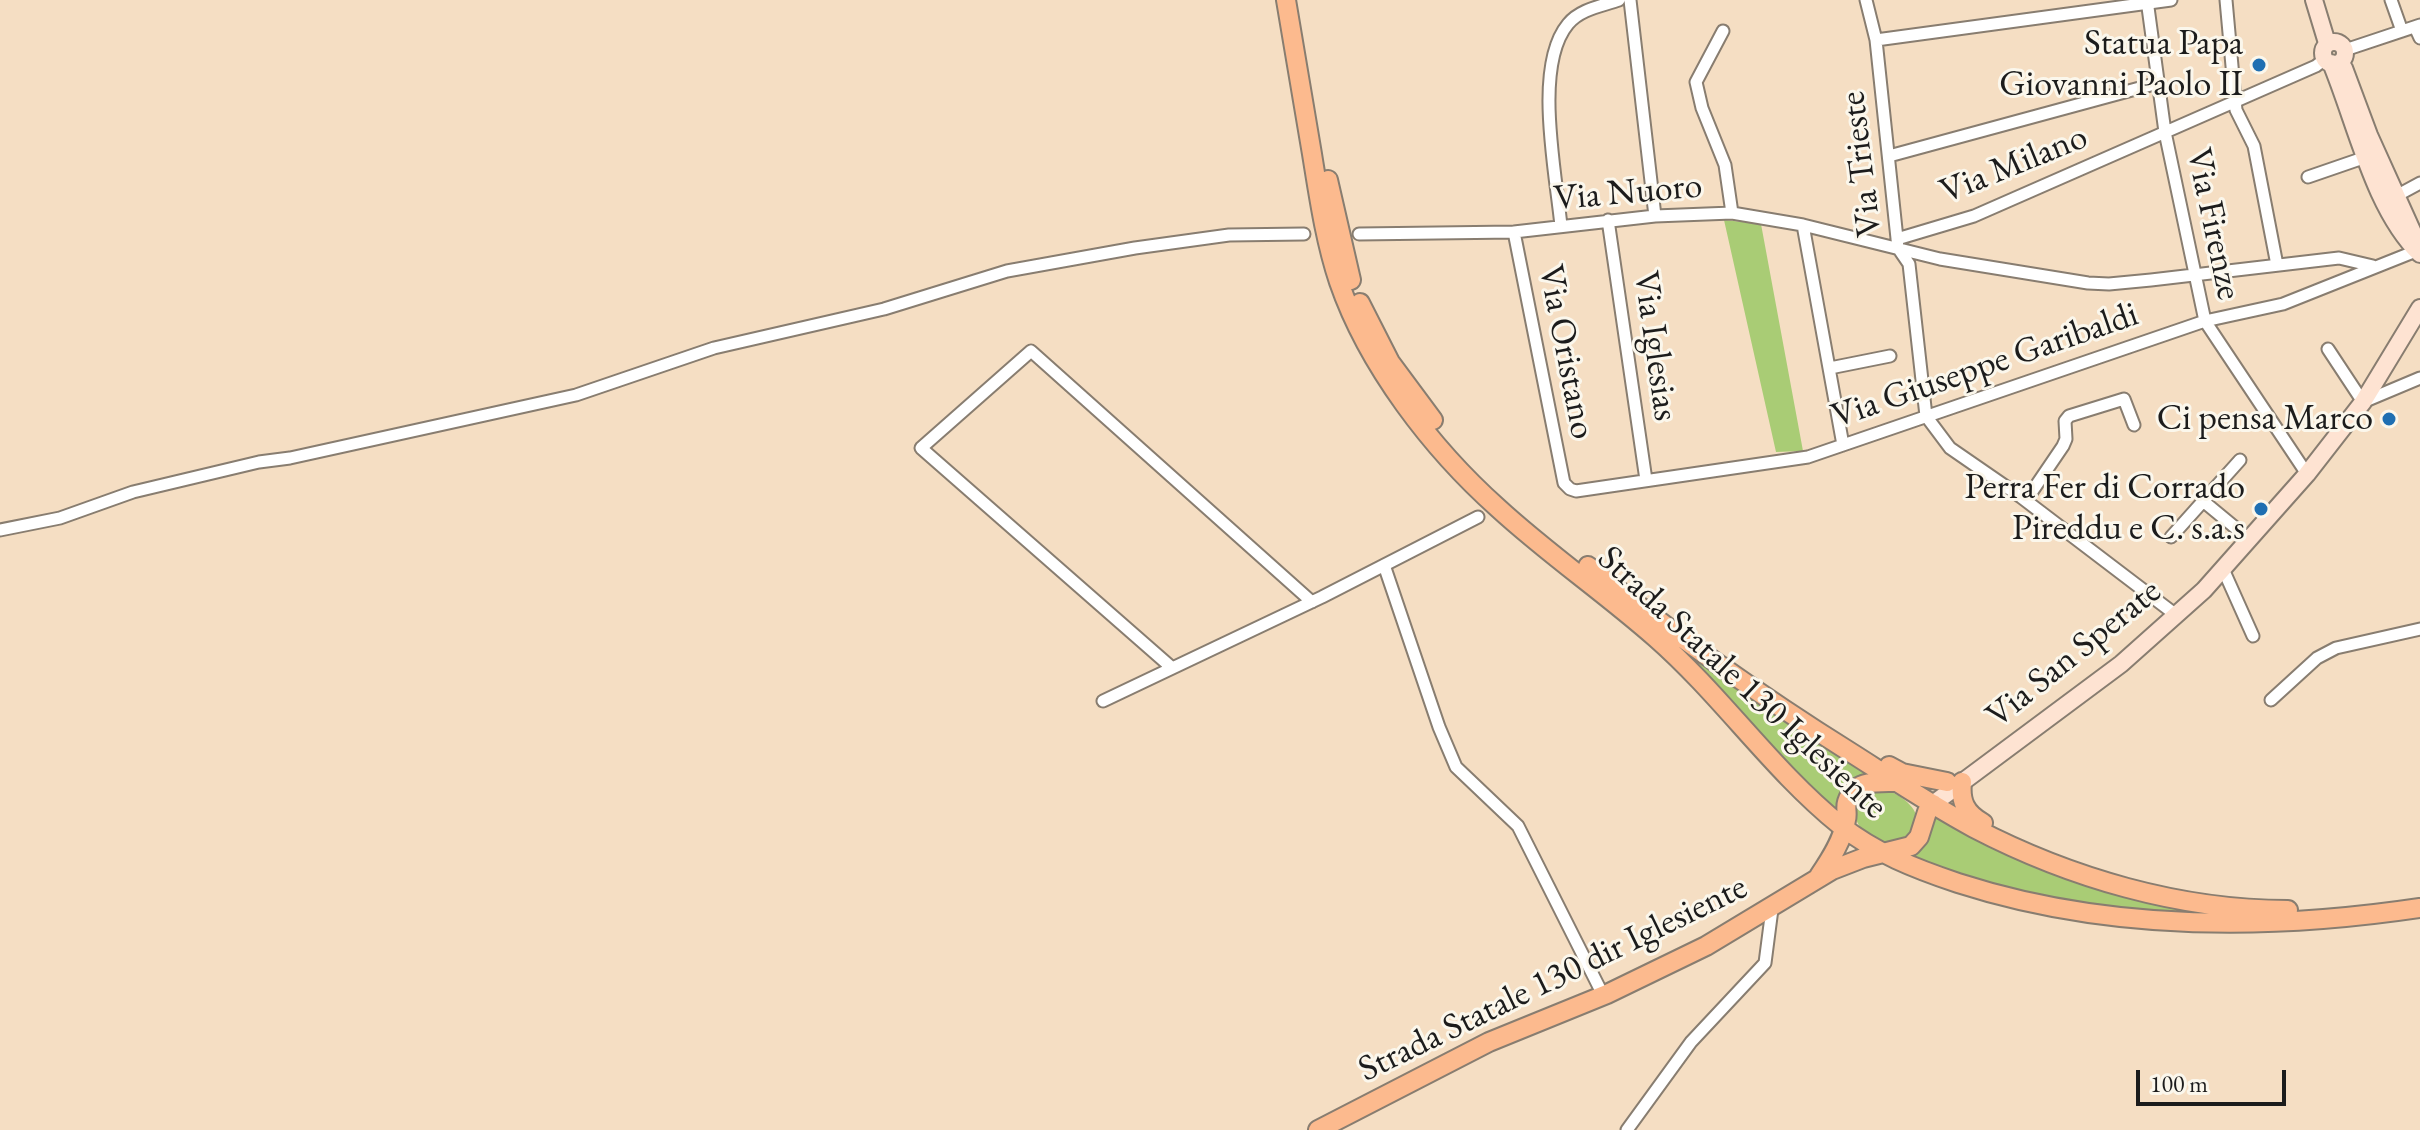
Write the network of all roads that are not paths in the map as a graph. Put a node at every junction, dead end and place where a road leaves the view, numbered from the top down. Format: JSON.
{"nodes":[{"id":1,"x":1286,"y":0,"type":"edge"},
{"id":2,"x":1295,"y":0,"type":"edge"},
{"id":3,"x":1619,"y":0,"type":"edge"},
{"id":4,"x":1630,"y":0,"type":"edge"},
{"id":5,"x":1866,"y":0,"type":"edge"},
{"id":6,"x":2171,"y":0,"type":"edge"},
{"id":7,"x":2226,"y":0,"type":"edge"},
{"id":8,"x":2314,"y":0,"type":"edge"},
{"id":9,"x":2391,"y":0,"type":"edge"},
{"id":10,"x":2148,"y":2,"type":"edge"},
{"id":11,"x":2121,"y":3,"type":"edge"},
{"id":12,"x":2418,"y":30,"type":"edge"},
{"id":13,"x":1723,"y":31,"type":"dead end"},
{"id":14,"x":2402,"y":31,"type":"junction"},
{"id":15,"x":1876,"y":40,"type":"junction"},
{"id":16,"x":2334,"y":55,"type":"junction"},
{"id":17,"x":2158,"y":83,"type":"junction"},
{"id":18,"x":2236,"y":102,"type":"junction"},
{"id":19,"x":2165,"y":132,"type":"junction"},
{"id":20,"x":2371,"y":155,"type":"junction"},
{"id":21,"x":1889,"y":156,"type":"junction"},
{"id":22,"x":2308,"y":177,"type":"dead end"},
{"id":23,"x":2420,"y":183,"type":"edge"},
{"id":24,"x":2396,"y":196,"type":"junction"},
{"id":25,"x":1732,"y":213,"type":"junction"},
{"id":26,"x":1655,"y":216,"type":"junction"},
{"id":27,"x":1608,"y":220,"type":"junction"},
{"id":28,"x":1803,"y":225,"type":"junction"},
{"id":29,"x":1561,"y":226,"type":"junction"},
{"id":30,"x":1514,"y":232,"type":"junction"},
{"id":31,"x":1304,"y":234,"type":"dead end"},
{"id":32,"x":1359,"y":234,"type":"dead end"},
{"id":33,"x":1898,"y":243,"type":"junction"},
{"id":34,"x":2416,"y":250,"type":"edge"},
{"id":35,"x":2277,"y":265,"type":"junction"},
{"id":36,"x":2373,"y":267,"type":"junction"},
{"id":37,"x":2195,"y":275,"type":"junction"},
{"id":38,"x":2420,"y":308,"type":"edge"},
{"id":39,"x":2205,"y":321,"type":"junction"},
{"id":40,"x":2328,"y":349,"type":"dead end"},
{"id":41,"x":1890,"y":356,"type":"dead end"},
{"id":42,"x":1830,"y":368,"type":"junction"},
{"id":43,"x":2420,"y":378,"type":"edge"},
{"id":44,"x":2363,"y":402,"type":"junction"},
{"id":45,"x":1926,"y":416,"type":"junction"},
{"id":46,"x":2134,"y":425,"type":"dead end"},
{"id":47,"x":1843,"y":445,"type":"junction"},
{"id":48,"x":2240,"y":460,"type":"dead end"},
{"id":49,"x":2307,"y":474,"type":"junction"},
{"id":50,"x":1646,"y":480,"type":"junction"},
{"id":51,"x":1564,"y":483,"type":"joint"},
{"id":52,"x":2021,"y":497,"type":"junction"},
{"id":53,"x":2203,"y":501,"type":"junction"},
{"id":54,"x":1478,"y":517,"type":"dead end"},
{"id":55,"x":0,"y":530,"type":"edge"},
{"id":56,"x":2171,"y":537,"type":"dead end"},
{"id":57,"x":2249,"y":539,"type":"junction"},
{"id":58,"x":1384,"y":565,"type":"junction"},
{"id":59,"x":2223,"y":569,"type":"junction"},
{"id":60,"x":1312,"y":602,"type":"junction"},
{"id":61,"x":2176,"y":615,"type":"junction"},
{"id":62,"x":2420,"y":629,"type":"edge"},
{"id":63,"x":2253,"y":636,"type":"dead end"},
{"id":64,"x":1171,"y":667,"type":"junction"},
{"id":65,"x":2271,"y":700,"type":"dead end"},
{"id":66,"x":1103,"y":701,"type":"dead end"},
{"id":67,"x":1834,"y":742,"type":"junction"},
{"id":68,"x":1959,"y":781,"type":"junction"},
{"id":69,"x":1897,"y":782,"type":"junction"},
{"id":70,"x":1933,"y":804,"type":"junction"},
{"id":71,"x":1843,"y":827,"type":"junction"},
{"id":72,"x":2003,"y":842,"type":"junction"},
{"id":73,"x":1885,"y":854,"type":"junction"},
{"id":74,"x":1815,"y":881,"type":"junction"},
{"id":75,"x":2420,"y":899,"type":"edge"},
{"id":76,"x":2420,"y":908,"type":"edge"},
{"id":77,"x":1772,"y":909,"type":"junction"},
{"id":78,"x":1603,"y":995,"type":"junction"},
{"id":79,"x":1318,"y":1130,"type":"edge"},
{"id":80,"x":1627,"y":1130,"type":"edge"}],
"edges":[{"from":1,"to":71,"type":"main road","name":"Strada Statale 130 Iglesiente"},
{"from":2,"to":67,"type":"main road","name":"Strada Statale 130 Iglesiente"},
{"from":3,"to":29,"type":"street"},
{"from":4,"to":26,"type":"street"},
{"from":5,"to":15,"type":"street","name":"Via Trieste"},
{"from":6,"to":10,"type":"street"},
{"from":7,"to":18,"type":"street"},
{"from":8,"to":16,"type":"street"},
{"from":9,"to":14,"type":"street"},
{"from":10,"to":11,"type":"street"},
{"from":10,"to":17,"type":"street","name":"Via Firenze"},
{"from":11,"to":15,"type":"street"},
{"from":12,"to":14,"type":"street","name":"Via Milano"},
{"from":13,"to":25,"type":"street"},
{"from":14,"to":16,"type":"street","name":"Via Milano"},
{"from":15,"to":21,"type":"street","name":"Via Trieste"},
{"from":16,"to":18,"type":"street","name":"Via Milano"},
{"from":16,"to":20,"type":"street"},
{"from":17,"to":19,"type":"street","name":"Via Firenze"},
{"from":17,"to":21,"type":"street"},
{"from":18,"to":19,"type":"street","name":"Via Milano"},
{"from":18,"to":35,"type":"street"},
{"from":19,"to":33,"type":"street","name":"Via Milano"},
{"from":19,"to":37,"type":"street","name":"Via Firenze"},
{"from":20,"to":22,"type":"street"},
{"from":20,"to":24,"type":"street"},
{"from":20,"to":34,"type":"street"},
{"from":21,"to":33,"type":"street","name":"Via Trieste"},
{"from":23,"to":24,"type":"street"},
{"from":24,"to":34,"type":"street"},
{"from":25,"to":26,"type":"street","name":"Via Nuoro"},
{"from":25,"to":28,"type":"street","name":"Via Nuoro"},
{"from":26,"to":27,"type":"street","name":"Via Nuoro"},
{"from":27,"to":29,"type":"street","name":"Via Nuoro"},
{"from":27,"to":50,"type":"street","name":"Via Iglesias"},
{"from":28,"to":33,"type":"street","name":"Via Nuoro"},
{"from":28,"to":42,"type":"street"},
{"from":29,"to":30,"type":"street","name":"Via Nuoro"},
{"from":30,"to":32,"type":"street","name":"Via Nuoro"},
{"from":30,"to":51,"type":"street","name":"Via Oristano"},
{"from":31,"to":55,"type":"street"},
{"from":33,"to":37,"type":"street","name":"Via Nuoro"},
{"from":33,"to":45,"type":"street","name":"Via Trieste"},
{"from":34,"to":36,"type":"street","name":"Via Giuseppe Garibaldi"},
{"from":35,"to":36,"type":"street","name":"Via Nuoro"},
{"from":35,"to":37,"type":"street","name":"Via Nuoro"},
{"from":36,"to":39,"type":"street","name":"Via Giuseppe Garibaldi"},
{"from":37,"to":39,"type":"street","name":"Via Firenze"},
{"from":38,"to":44,"type":"street","name":"Via San Sperate"},
{"from":39,"to":45,"type":"street","name":"Via Giuseppe Garibaldi"},
{"from":39,"to":49,"type":"street","name":"Via Firenze"},
{"from":40,"to":44,"type":"street"},
{"from":41,"to":42,"type":"street"},
{"from":42,"to":47,"type":"street"},
{"from":43,"to":44,"type":"street"},
{"from":44,"to":49,"type":"street","name":"Via San Sperate"},
{"from":45,"to":47,"type":"street","name":"Via Giuseppe Garibaldi"},
{"from":45,"to":52,"type":"street"},
{"from":46,"to":52,"type":"street"},
{"from":47,"to":50,"type":"street","name":"Via Giuseppe Garibaldi"},
{"from":48,"to":53,"type":"street"},
{"from":49,"to":57,"type":"street","name":"Via San Sperate"},
{"from":50,"to":51,"type":"street","name":"Via Giuseppe Garibaldi"},
{"from":52,"to":61,"type":"street"},
{"from":53,"to":56,"type":"street"},
{"from":53,"to":57,"type":"street"},
{"from":54,"to":58,"type":"street"},
{"from":57,"to":59,"type":"street","name":"Via San Sperate"},
{"from":58,"to":60,"type":"street"},
{"from":58,"to":78,"type":"street"},
{"from":59,"to":61,"type":"street","name":"Via San Sperate"},
{"from":59,"to":63,"type":"street"},
{"from":60,"to":64,"type":"street"},
{"from":60,"to":64,"type":"street"},
{"from":61,"to":68,"type":"street","name":"Via San Sperate"},
{"from":62,"to":65,"type":"street"},
{"from":64,"to":66,"type":"street"},
{"from":67,"to":68,"type":"main road"},
{"from":67,"to":69,"type":"main road","name":"Strada Statale 130 Iglesiente"},
{"from":68,"to":69,"type":"street"},
{"from":68,"to":70,"type":"street","name":"Via San Sperate"},
{"from":68,"to":72,"type":"main road"},
{"from":69,"to":70,"type":"main road","name":"Strada Statale 130 Iglesiente"},
{"from":69,"to":71,"type":"main road"},
{"from":70,"to":72,"type":"main road","name":"Strada Statale 130 Iglesiente"},
{"from":70,"to":73,"type":"main road"},
{"from":71,"to":73,"type":"main road","name":"Strada Statale 130 Iglesiente"},
{"from":71,"to":74,"type":"main road","name":"Strada Statale 130 dir Iglesiente"},
{"from":72,"to":75,"type":"main road","name":"Strada Statale 130 Iglesiente"},
{"from":73,"to":74,"type":"main road","name":"Strada Statale 130 dir Iglesiente"},
{"from":73,"to":76,"type":"main road","name":"Strada Statale 130 Iglesiente"},
{"from":74,"to":77,"type":"main road","name":"Strada Statale 130 dir Iglesiente"},
{"from":77,"to":78,"type":"main road","name":"Strada Statale 130 dir Iglesiente"},
{"from":77,"to":80,"type":"street"},
{"from":78,"to":79,"type":"main road","name":"Strada Statale 130 dir Iglesiente"}]}
